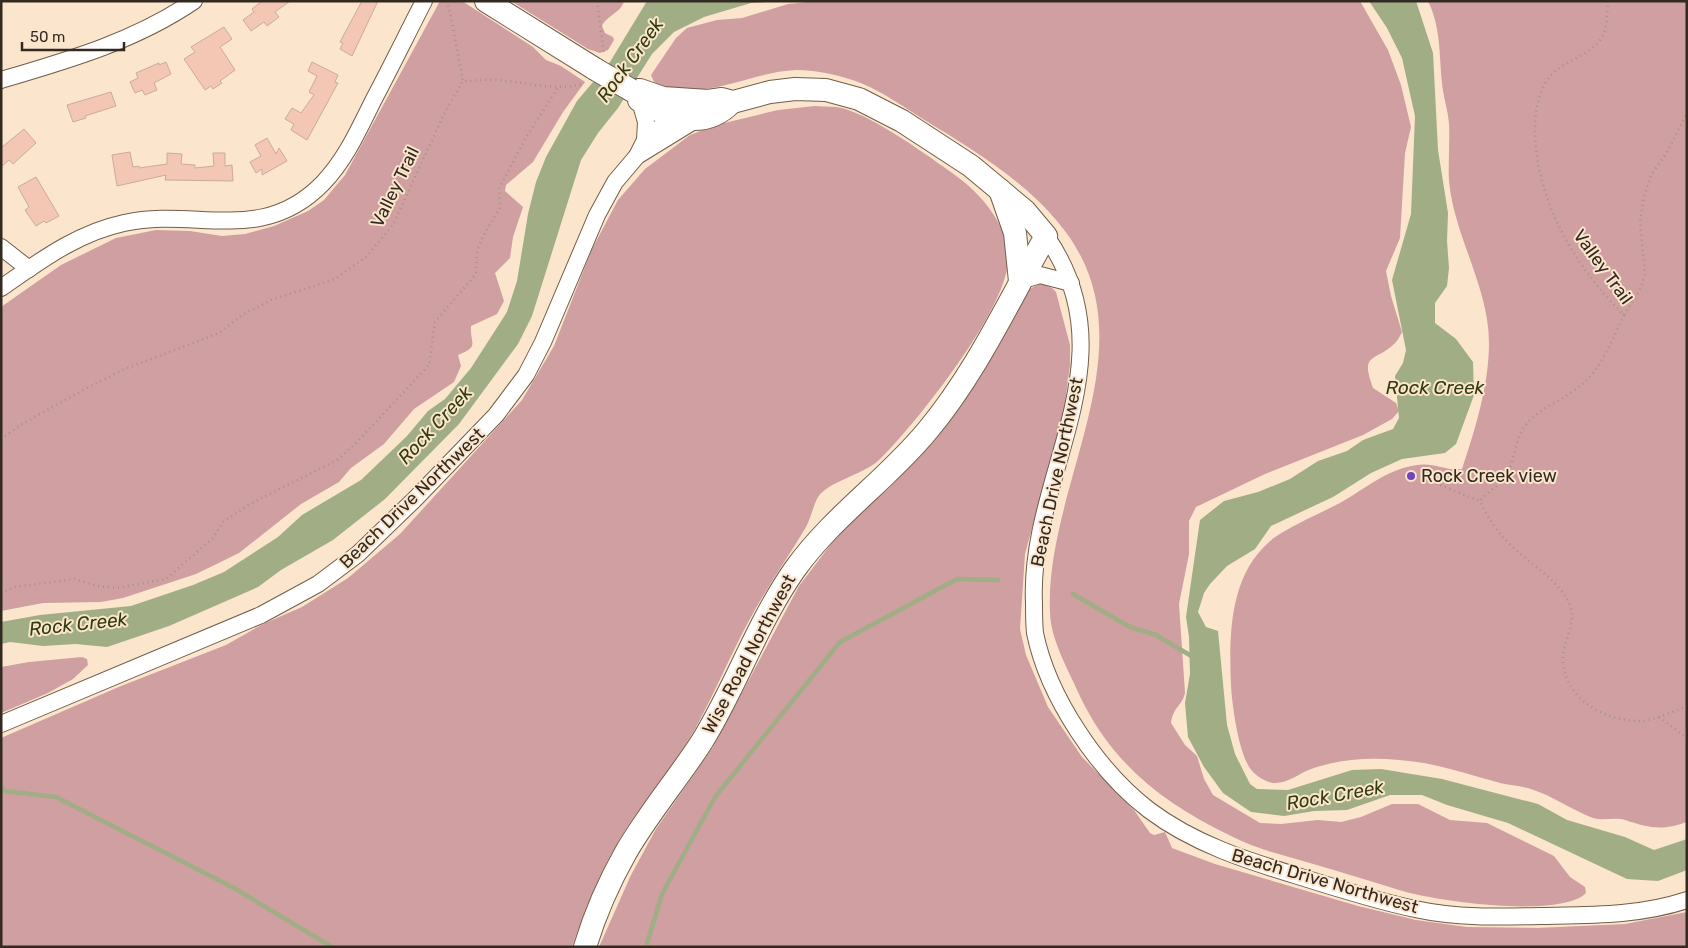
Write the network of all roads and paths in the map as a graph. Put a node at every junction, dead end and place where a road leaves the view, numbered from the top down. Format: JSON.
{"nodes":[{"id":1,"x":194,"y":1,"type":"edge"},
{"id":2,"x":424,"y":1,"type":"edge"},
{"id":3,"x":446,"y":1,"type":"edge"},
{"id":4,"x":486,"y":1,"type":"edge"},
{"id":5,"x":597,"y":1,"type":"edge"},
{"id":6,"x":1608,"y":1,"type":"edge"},
{"id":7,"x":595,"y":71,"type":"junction"},
{"id":8,"x":1,"y":80,"type":"edge"},
{"id":9,"x":463,"y":81,"type":"junction"},
{"id":10,"x":559,"y":86,"type":"junction"},
{"id":11,"x":636,"y":95,"type":"junction"},
{"id":12,"x":663,"y":98,"type":"junction"},
{"id":13,"x":708,"y":101,"type":"junction"},
{"id":14,"x":733,"y":102,"type":"junction"},
{"id":15,"x":1687,"y":113,"type":"edge"},
{"id":16,"x":679,"y":125,"type":"junction"},
{"id":17,"x":645,"y":140,"type":"junction"},
{"id":18,"x":637,"y":156,"type":"junction"},
{"id":19,"x":1000,"y":189,"type":"junction"},
{"id":20,"x":1046,"y":236,"type":"junction"},
{"id":21,"x":1,"y":247,"type":"edge"},
{"id":22,"x":29,"y":269,"type":"junction"},
{"id":23,"x":1020,"y":281,"type":"junction"},
{"id":24,"x":1071,"y":283,"type":"junction"},
{"id":25,"x":1,"y":288,"type":"edge"},
{"id":26,"x":1624,"y":315,"type":"junction"},
{"id":27,"x":1,"y":439,"type":"edge"},
{"id":28,"x":1416,"y":476,"type":"dead end"},
{"id":29,"x":1480,"y":502,"type":"junction"},
{"id":30,"x":1,"y":593,"type":"edge"},
{"id":31,"x":1687,"y":706,"type":"edge"},
{"id":32,"x":1659,"y":716,"type":"junction"},
{"id":33,"x":1,"y":724,"type":"edge"},
{"id":34,"x":1687,"y":738,"type":"edge"},
{"id":35,"x":1687,"y":900,"type":"edge"},
{"id":36,"x":585,"y":947,"type":"edge"}],
"edges":[{"from":1,"to":8,"type":"street"},
{"from":2,"to":22,"type":"street"},
{"from":3,"to":9,"type":"path"},
{"from":4,"to":7,"type":"street"},
{"from":5,"to":7,"type":"path"},
{"from":6,"to":26,"type":"path","name":"Valley Trail"},
{"from":7,"to":10,"type":"path"},
{"from":7,"to":11,"type":"street","bridge":true},
{"from":9,"to":10,"type":"path"},
{"from":9,"to":27,"type":"path","name":"Valley Trail"},
{"from":10,"to":30,"type":"path"},
{"from":11,"to":12,"type":"street"},
{"from":11,"to":16,"type":"street"},
{"from":11,"to":17,"type":"street"},
{"from":12,"to":13,"type":"street"},
{"from":12,"to":16,"type":"street"},
{"from":13,"to":14,"type":"street","name":"Beach Drive Northwest"},
{"from":13,"to":16,"type":"street","name":"Beach Drive Northwest"},
{"from":14,"to":16,"type":"street","name":"Beach Drive Northwest"},
{"from":14,"to":19,"type":"street","name":"Beach Drive Northwest"},
{"from":15,"to":26,"type":"path"},
{"from":16,"to":17,"type":"street","name":"Beach Drive Northwest"},
{"from":16,"to":18,"type":"street","name":"Beach Drive Northwest"},
{"from":17,"to":18,"type":"street","name":"Beach Drive Northwest"},
{"from":18,"to":33,"type":"street","name":"Beach Drive Northwest"},
{"from":19,"to":20,"type":"street","name":"Beach Drive Northwest"},
{"from":19,"to":23,"type":"street"},
{"from":20,"to":23,"type":"street","name":"Wise Road Northwest"},
{"from":20,"to":24,"type":"street","name":"Beach Drive Northwest"},
{"from":21,"to":22,"type":"street"},
{"from":22,"to":25,"type":"street"},
{"from":23,"to":24,"type":"street"},
{"from":23,"to":36,"type":"street","name":"Wise Road Northwest"},
{"from":24,"to":35,"type":"street","name":"Beach Drive Northwest"},
{"from":26,"to":29,"type":"path","name":"Valley Trail"},
{"from":28,"to":29,"type":"path"},
{"from":29,"to":32,"type":"path"},
{"from":31,"to":32,"type":"path"},
{"from":32,"to":34,"type":"path"}]}
